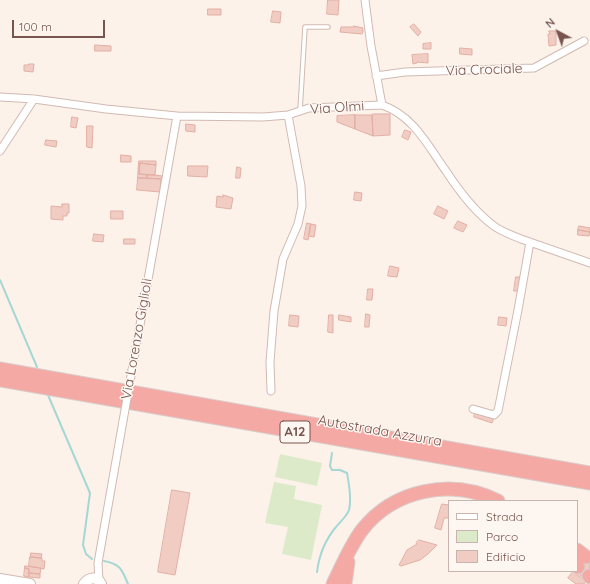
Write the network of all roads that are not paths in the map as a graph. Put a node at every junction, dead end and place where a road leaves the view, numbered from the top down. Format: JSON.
{"nodes":[{"id":1,"x":365,"y":0,"type":"edge"},
{"id":2,"x":328,"y":27,"type":"dead end"},
{"id":3,"x":584,"y":41,"type":"dead end"},
{"id":4,"x":376,"y":76,"type":"junction"},
{"id":5,"x":0,"y":97,"type":"edge"},
{"id":6,"x":34,"y":98,"type":"junction"},
{"id":7,"x":382,"y":105,"type":"junction"},
{"id":8,"x":300,"y":111,"type":"junction"},
{"id":9,"x":288,"y":115,"type":"junction"},
{"id":10,"x":177,"y":116,"type":"junction"},
{"id":11,"x":0,"y":151,"type":"edge"},
{"id":12,"x":530,"y":242,"type":"junction"},
{"id":13,"x":590,"y":263,"type":"edge"},
{"id":14,"x":0,"y":369,"type":"edge"},
{"id":15,"x":0,"y":380,"type":"edge"},
{"id":16,"x":271,"y":391,"type":"dead end"},
{"id":17,"x":473,"y":409,"type":"dead end"},
{"id":18,"x":506,"y":457,"type":"junction"},
{"id":19,"x":590,"y":464,"type":"edge"},
{"id":20,"x":590,"y":472,"type":"edge"},
{"id":21,"x":590,"y":484,"type":"edge"},
{"id":22,"x":496,"y":500,"type":"edge"},
{"id":23,"x":351,"y":549,"type":"junction"},
{"id":24,"x":0,"y":579,"type":"edge"},
{"id":25,"x":96,"y":582,"type":"edge"},
{"id":26,"x":30,"y":584,"type":"edge"},
{"id":27,"x":328,"y":584,"type":"edge"},
{"id":28,"x":333,"y":584,"type":"edge"},
{"id":29,"x":345,"y":584,"type":"edge"}],
"edges":[{"from":1,"to":4,"type":"street"},
{"from":2,"to":8,"type":"lane"},
{"from":3,"to":4,"type":"street","name":"Via Crociale"},
{"from":4,"to":7,"type":"street"},
{"from":5,"to":6,"type":"street","name":"Via Olmi"},
{"from":6,"to":10,"type":"street","name":"Via Olmi"},
{"from":6,"to":11,"type":"street"},
{"from":7,"to":8,"type":"street","name":"Via Olmi"},
{"from":7,"to":12,"type":"street","name":"Via Olmi"},
{"from":8,"to":9,"type":"street","name":"Via Olmi"},
{"from":9,"to":10,"type":"street","name":"Via Olmi"},
{"from":9,"to":16,"type":"street"},
{"from":10,"to":25,"type":"street","name":"Via Lorenzo Giglioli","bridge":true},
{"from":12,"to":13,"type":"street","name":"Via Olmi"},
{"from":12,"to":17,"type":"street"},
{"from":14,"to":18,"type":"highway","name":"Autostrada Azzurra","number":"A12"},
{"from":15,"to":21,"type":"highway","name":"Autostrada Azzurra","number":"A12"},
{"from":18,"to":19,"type":"highway"},
{"from":18,"to":20,"type":"highway","name":"Autostrada Azzurra","number":"A12"},
{"from":22,"to":23,"type":"highway"},
{"from":23,"to":27,"type":"highway"},
{"from":23,"to":28,"type":"highway"},
{"from":23,"to":29,"type":"highway"},
{"from":24,"to":26,"type":"main road"}]}
